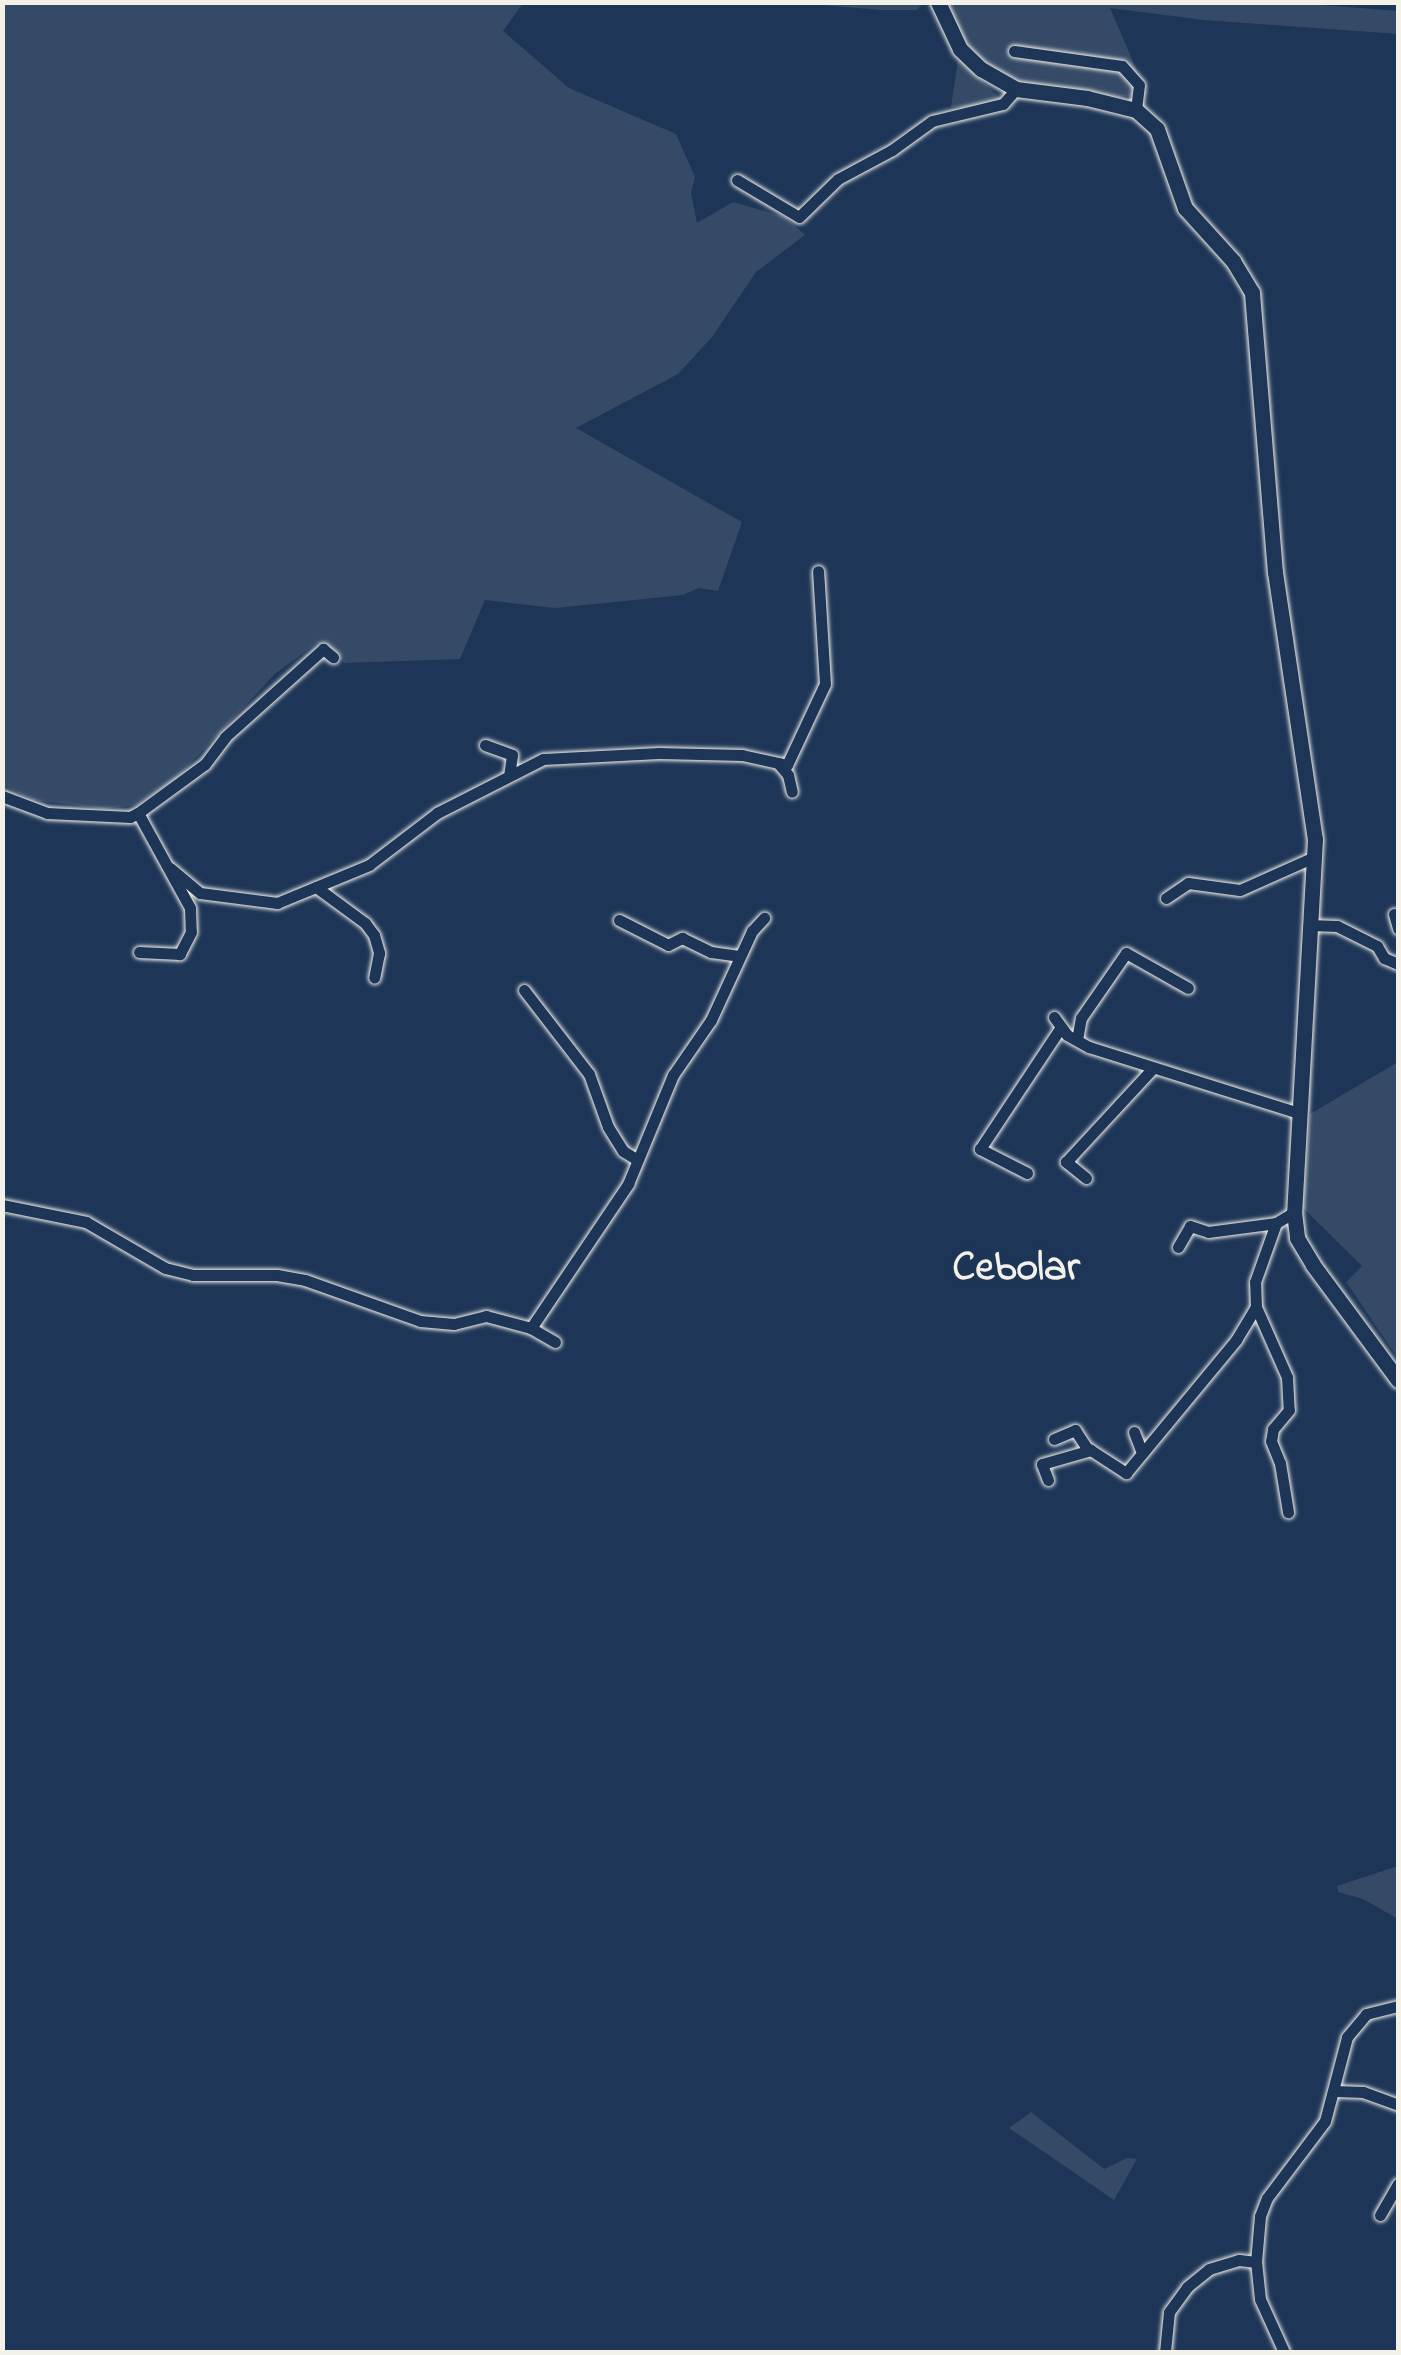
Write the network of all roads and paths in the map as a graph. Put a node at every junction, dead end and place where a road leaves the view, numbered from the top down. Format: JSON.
{"nodes":[{"id":1,"x":938,"y":2,"type":"edge"},
{"id":2,"x":1014,"y":51,"type":"dead end"},
{"id":3,"x":1016,"y":89,"type":"junction"},
{"id":4,"x":1136,"y":110,"type":"junction"},
{"id":5,"x":737,"y":180,"type":"dead end"},
{"id":6,"x":818,"y":571,"type":"dead end"},
{"id":7,"x":333,"y":657,"type":"dead end"},
{"id":8,"x":485,"y":745,"type":"dead end"},
{"id":9,"x":778,"y":763,"type":"junction"},
{"id":10,"x":510,"y":776,"type":"junction"},
{"id":11,"x":792,"y":792,"type":"dead end"},
{"id":12,"x":2,"y":796,"type":"edge"},
{"id":13,"x":138,"y":814,"type":"junction"},
{"id":14,"x":1314,"y":856,"type":"junction"},
{"id":15,"x":170,"y":868,"type":"junction"},
{"id":16,"x":316,"y":887,"type":"junction"},
{"id":17,"x":1166,"y":898,"type":"dead end"},
{"id":18,"x":1394,"y":914,"type":"dead end"},
{"id":19,"x":764,"y":918,"type":"dead end"},
{"id":20,"x":619,"y":920,"type":"dead end"},
{"id":21,"x":1308,"y":925,"type":"junction"},
{"id":22,"x":1398,"y":928,"type":"edge"},
{"id":23,"x":139,"y":952,"type":"dead end"},
{"id":24,"x":739,"y":956,"type":"junction"},
{"id":25,"x":1398,"y":964,"type":"edge"},
{"id":26,"x":374,"y":978,"type":"dead end"},
{"id":27,"x":1188,"y":988,"type":"dead end"},
{"id":28,"x":524,"y":990,"type":"dead end"},
{"id":29,"x":1077,"y":1040,"type":"junction"},
{"id":30,"x":1152,"y":1068,"type":"junction"},
{"id":31,"x":1298,"y":1113,"type":"junction"},
{"id":32,"x":636,"y":1159,"type":"junction"},
{"id":33,"x":1027,"y":1173,"type":"dead end"},
{"id":34,"x":1086,"y":1178,"type":"dead end"},
{"id":35,"x":2,"y":1205,"type":"edge"},
{"id":36,"x":1294,"y":1212,"type":"junction"},
{"id":37,"x":1276,"y":1223,"type":"junction"},
{"id":38,"x":1178,"y":1247,"type":"dead end"},
{"id":39,"x":1256,"y":1307,"type":"junction"},
{"id":40,"x":531,"y":1328,"type":"junction"},
{"id":41,"x":555,"y":1342,"type":"dead end"},
{"id":42,"x":1398,"y":1380,"type":"edge"},
{"id":43,"x":1134,"y":1432,"type":"dead end"},
{"id":44,"x":1054,"y":1440,"type":"dead end"},
{"id":45,"x":1091,"y":1450,"type":"junction"},
{"id":46,"x":1142,"y":1453,"type":"junction"},
{"id":47,"x":1048,"y":1480,"type":"dead end"},
{"id":48,"x":1288,"y":1512,"type":"dead end"},
{"id":49,"x":1398,"y":2006,"type":"edge"},
{"id":50,"x":1335,"y":2091,"type":"junction"},
{"id":51,"x":1398,"y":2105,"type":"edge"},
{"id":52,"x":1398,"y":2184,"type":"edge"},
{"id":53,"x":1380,"y":2215,"type":"dead end"},
{"id":54,"x":1256,"y":2262,"type":"junction"},
{"id":55,"x":1166,"y":2352,"type":"edge"},
{"id":56,"x":1284,"y":2352,"type":"edge"}],
"edges":[{"from":1,"to":3,"type":"street"},
{"from":2,"to":4,"type":"street"},
{"from":3,"to":4,"type":"street"},
{"from":3,"to":5,"type":"street"},
{"from":4,"to":14,"type":"street"},
{"from":6,"to":9,"type":"street"},
{"from":7,"to":13,"type":"street"},
{"from":8,"to":10,"type":"street"},
{"from":9,"to":10,"type":"street"},
{"from":9,"to":11,"type":"street"},
{"from":10,"to":16,"type":"street"},
{"from":12,"to":13,"type":"street"},
{"from":13,"to":15,"type":"street"},
{"from":14,"to":17,"type":"street"},
{"from":14,"to":21,"type":"street"},
{"from":15,"to":16,"type":"street"},
{"from":15,"to":23,"type":"street"},
{"from":16,"to":26,"type":"street"},
{"from":18,"to":22,"type":"street"},
{"from":19,"to":24,"type":"street"},
{"from":20,"to":24,"type":"street"},
{"from":21,"to":25,"type":"street"},
{"from":21,"to":31,"type":"street"},
{"from":24,"to":32,"type":"street"},
{"from":27,"to":29,"type":"street"},
{"from":28,"to":32,"type":"street"},
{"from":29,"to":30,"type":"street"},
{"from":29,"to":33,"type":"street"},
{"from":30,"to":31,"type":"street"},
{"from":30,"to":34,"type":"street"},
{"from":31,"to":36,"type":"street"},
{"from":32,"to":40,"type":"street"},
{"from":35,"to":40,"type":"street"},
{"from":36,"to":37,"type":"street"},
{"from":36,"to":42,"type":"street"},
{"from":37,"to":38,"type":"street"},
{"from":37,"to":39,"type":"street"},
{"from":39,"to":46,"type":"street"},
{"from":39,"to":48,"type":"street"},
{"from":40,"to":41,"type":"street"},
{"from":43,"to":46,"type":"street"},
{"from":44,"to":45,"type":"street"},
{"from":45,"to":46,"type":"street"},
{"from":45,"to":47,"type":"street"},
{"from":49,"to":50,"type":"street"},
{"from":50,"to":51,"type":"street"},
{"from":50,"to":54,"type":"street"},
{"from":52,"to":53,"type":"street"},
{"from":54,"to":55,"type":"street"},
{"from":54,"to":56,"type":"street"}]}
